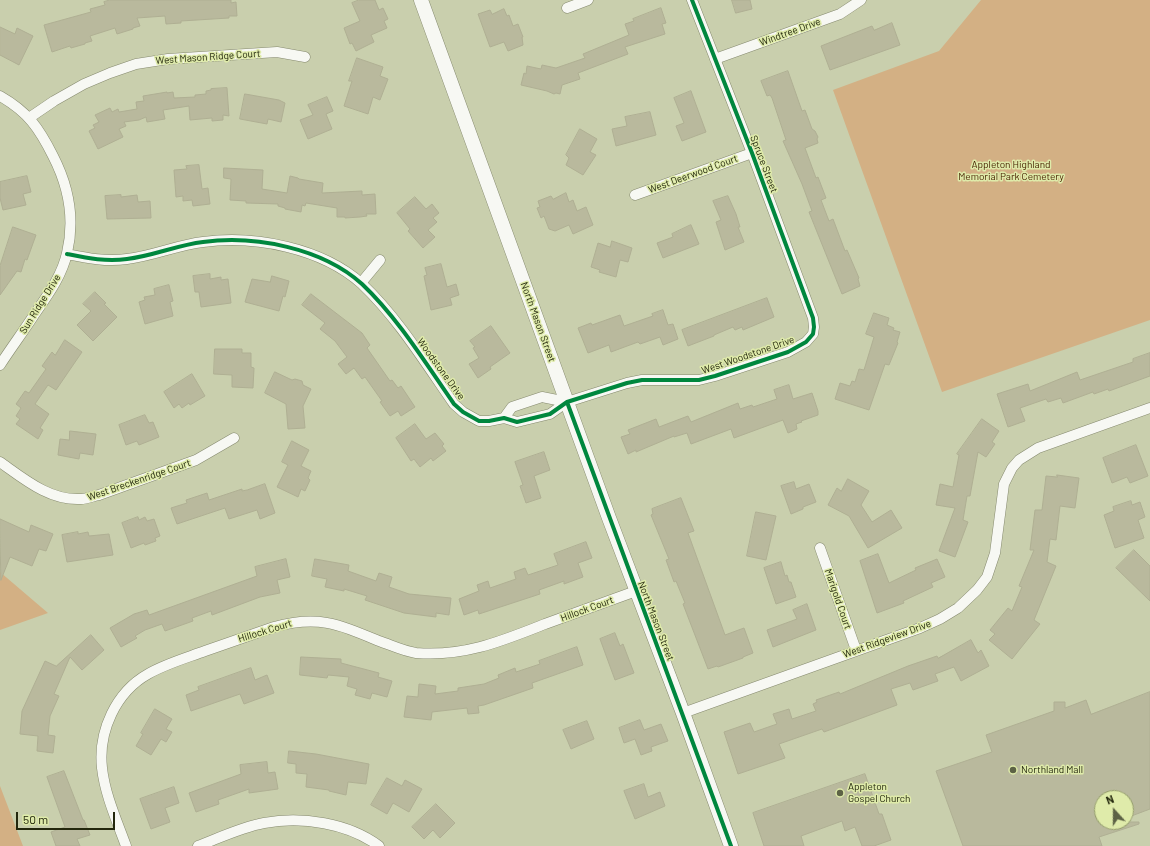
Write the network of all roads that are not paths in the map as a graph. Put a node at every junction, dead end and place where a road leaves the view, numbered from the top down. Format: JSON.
{"nodes":[{"id":1,"x":422,"y":0,"type":"edge"},
{"id":2,"x":588,"y":0,"type":"edge"},
{"id":3,"x":692,"y":0,"type":"edge"},
{"id":4,"x":861,"y":0,"type":"edge"},
{"id":5,"x":567,"y":8,"type":"dead end"},
{"id":6,"x":305,"y":57,"type":"dead end"},
{"id":7,"x":716,"y":59,"type":"junction"},
{"id":8,"x":0,"y":96,"type":"edge"},
{"id":9,"x":29,"y":118,"type":"junction"},
{"id":10,"x":752,"y":153,"type":"junction"},
{"id":11,"x":635,"y":195,"type":"dead end"},
{"id":12,"x":67,"y":254,"type":"junction"},
{"id":13,"x":380,"y":260,"type":"dead end"},
{"id":14,"x":361,"y":284,"type":"junction"},
{"id":15,"x":813,"y":334,"type":"joint"},
{"id":16,"x":0,"y":365,"type":"edge"},
{"id":17,"x":567,"y":402,"type":"junction"},
{"id":18,"x":1150,"y":408,"type":"edge"},
{"id":19,"x":504,"y":418,"type":"junction"},
{"id":20,"x":234,"y":438,"type":"dead end"},
{"id":21,"x":0,"y":462,"type":"edge"},
{"id":22,"x":820,"y":548,"type":"dead end"},
{"id":23,"x":636,"y":591,"type":"junction"},
{"id":24,"x":856,"y":650,"type":"junction"},
{"id":25,"x":683,"y":713,"type":"junction"},
{"id":26,"x":126,"y":846,"type":"edge"},
{"id":27,"x":198,"y":846,"type":"edge"},
{"id":28,"x":379,"y":846,"type":"edge"},
{"id":29,"x":731,"y":846,"type":"edge"}],
"edges":[{"from":1,"to":17,"type":"street","name":"North Mason Street"},
{"from":2,"to":5,"type":"street"},
{"from":3,"to":7,"type":"street","name":"Spruce Street"},
{"from":4,"to":7,"type":"street","name":"Windtree Drive"},
{"from":6,"to":9,"type":"street","name":"West Mason Ridge Court"},
{"from":7,"to":10,"type":"street","name":"Spruce Street"},
{"from":8,"to":9,"type":"street","name":"Sun Ridge Drive"},
{"from":9,"to":12,"type":"street","name":"Sun Ridge Drive"},
{"from":10,"to":11,"type":"street","name":"West Deerwood Court"},
{"from":10,"to":15,"type":"street","name":"Spruce Street"},
{"from":12,"to":14,"type":"street","name":"Woodstone Drive"},
{"from":12,"to":16,"type":"street","name":"Sun Ridge Drive"},
{"from":13,"to":14,"type":"street"},
{"from":14,"to":19,"type":"street","name":"Woodstone Drive"},
{"from":15,"to":17,"type":"street","name":"West Woodstone Drive"},
{"from":17,"to":19,"type":"street","name":"Woodstone Drive"},
{"from":17,"to":19,"type":"street"},
{"from":17,"to":23,"type":"street","name":"North Mason Street"},
{"from":18,"to":24,"type":"street","name":"West Ridgeview Drive"},
{"from":20,"to":21,"type":"street","name":"West Breckenridge Court"},
{"from":22,"to":24,"type":"street","name":"Marigold Court"},
{"from":23,"to":25,"type":"street","name":"North Mason Street"},
{"from":23,"to":26,"type":"street","name":"Hillock Court"},
{"from":24,"to":25,"type":"street","name":"West Ridgeview Drive"},
{"from":25,"to":29,"type":"street","name":"North Mason Street"},
{"from":27,"to":28,"type":"street"}]}
